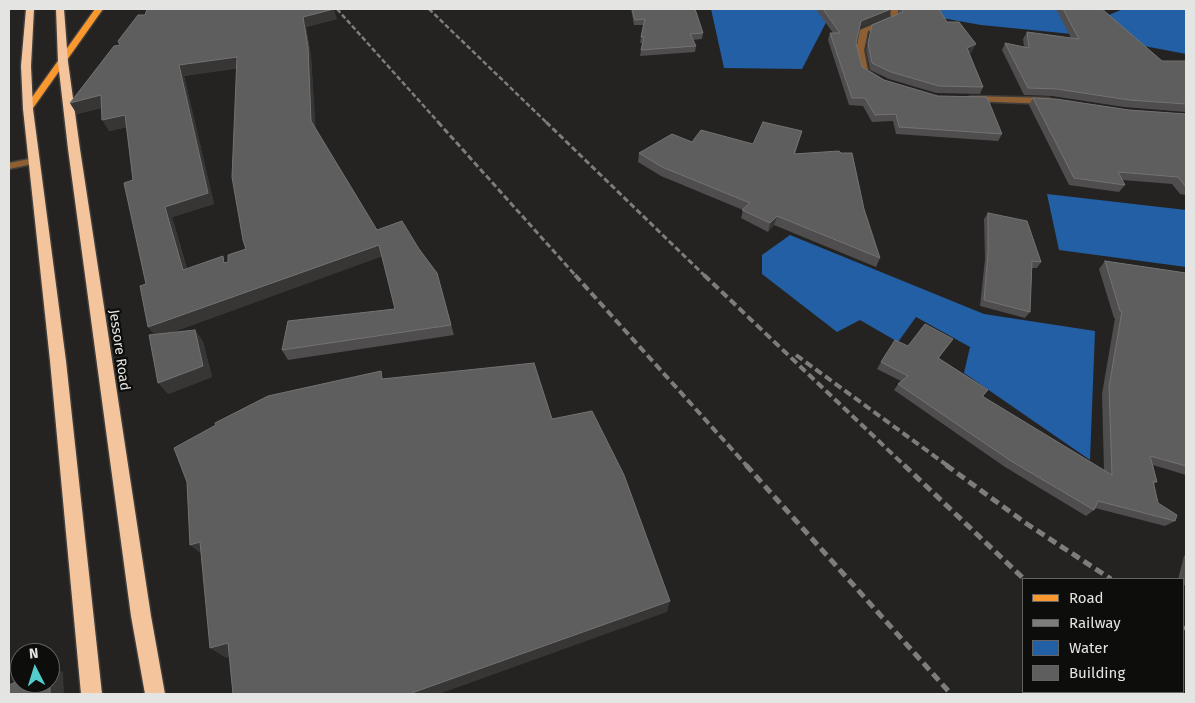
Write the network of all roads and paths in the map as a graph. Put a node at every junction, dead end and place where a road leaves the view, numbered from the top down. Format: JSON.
{"nodes":[{"id":1,"x":30,"y":9,"type":"edge"},
{"id":2,"x":60,"y":9,"type":"edge"},
{"id":3,"x":99,"y":9,"type":"edge"},
{"id":4,"x":894,"y":9,"type":"edge"},
{"id":5,"x":63,"y":62,"type":"junction"},
{"id":6,"x":885,"y":83,"type":"edge"},
{"id":7,"x":963,"y":98,"type":"edge"},
{"id":8,"x":1061,"y":102,"type":"edge"},
{"id":9,"x":28,"y":108,"type":"junction"},
{"id":10,"x":34,"y":160,"type":"junction"},
{"id":11,"x":9,"y":166,"type":"edge"},
{"id":12,"x":92,"y":694,"type":"edge"},
{"id":13,"x":155,"y":694,"type":"edge"}],
"edges":[{"from":1,"to":9,"type":"highway"},
{"from":2,"to":5,"type":"highway","name":"Jessore Road"},
{"from":3,"to":5,"type":"main road"},
{"from":4,"to":6,"type":"street"},
{"from":5,"to":9,"type":"main road"},
{"from":5,"to":13,"type":"highway","name":"Jessore Road"},
{"from":7,"to":8,"type":"street"},
{"from":9,"to":10,"type":"highway"},
{"from":10,"to":11,"type":"street"},
{"from":10,"to":12,"type":"highway"}]}
